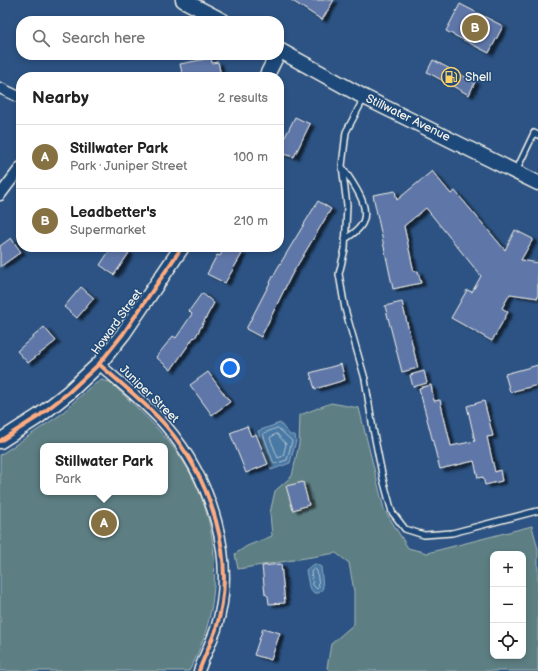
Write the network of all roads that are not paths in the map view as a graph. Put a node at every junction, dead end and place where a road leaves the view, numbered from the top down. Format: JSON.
{"nodes":[{"id":1,"x":183,"y":0,"type":"edge"},
{"id":2,"x":213,"y":16,"type":"edge"},
{"id":3,"x":284,"y":54,"type":"edge"},
{"id":4,"x":274,"y":60,"type":"edge"},
{"id":5,"x":268,"y":72,"type":"edge"},
{"id":6,"x":0,"y":88,"type":"edge"},
{"id":7,"x":16,"y":96,"type":"edge"},
{"id":8,"x":364,"y":97,"type":"junction"},
{"id":9,"x":538,"y":135,"type":"edge"},
{"id":10,"x":342,"y":166,"type":"junction"},
{"id":11,"x":516,"y":172,"type":"junction"},
{"id":12,"x":16,"y":174,"type":"edge"},
{"id":13,"x":538,"y":183,"type":"edge"},
{"id":14,"x":0,"y":196,"type":"edge"},
{"id":15,"x":345,"y":239,"type":"junction"},
{"id":16,"x":179,"y":252,"type":"edge"},
{"id":17,"x":99,"y":364,"type":"junction"},
{"id":18,"x":0,"y":441,"type":"edge"},
{"id":19,"x":537,"y":511,"type":"dead end"},
{"id":20,"x":199,"y":671,"type":"edge"}],
"edges":[{"from":1,"to":2,"type":"main road"},
{"from":3,"to":8,"type":"main road","name":"Stillwater Avenue"},
{"from":4,"to":5,"type":"main road"},
{"from":6,"to":7,"type":"street"},
{"from":8,"to":10,"type":"lane"},
{"from":8,"to":11,"type":"main road","name":"Stillwater Avenue"},
{"from":9,"to":11,"type":"lane"},
{"from":10,"to":15,"type":"lane"},
{"from":10,"to":15,"type":"lane"},
{"from":11,"to":13,"type":"main road","name":"Stillwater Avenue"},
{"from":12,"to":14,"type":"street"},
{"from":15,"to":19,"type":"lane"},
{"from":16,"to":17,"type":"main road","name":"Howard Street"},
{"from":17,"to":18,"type":"main road","name":"Howard Street"},
{"from":17,"to":20,"type":"street","name":"Juniper Street"}]}
